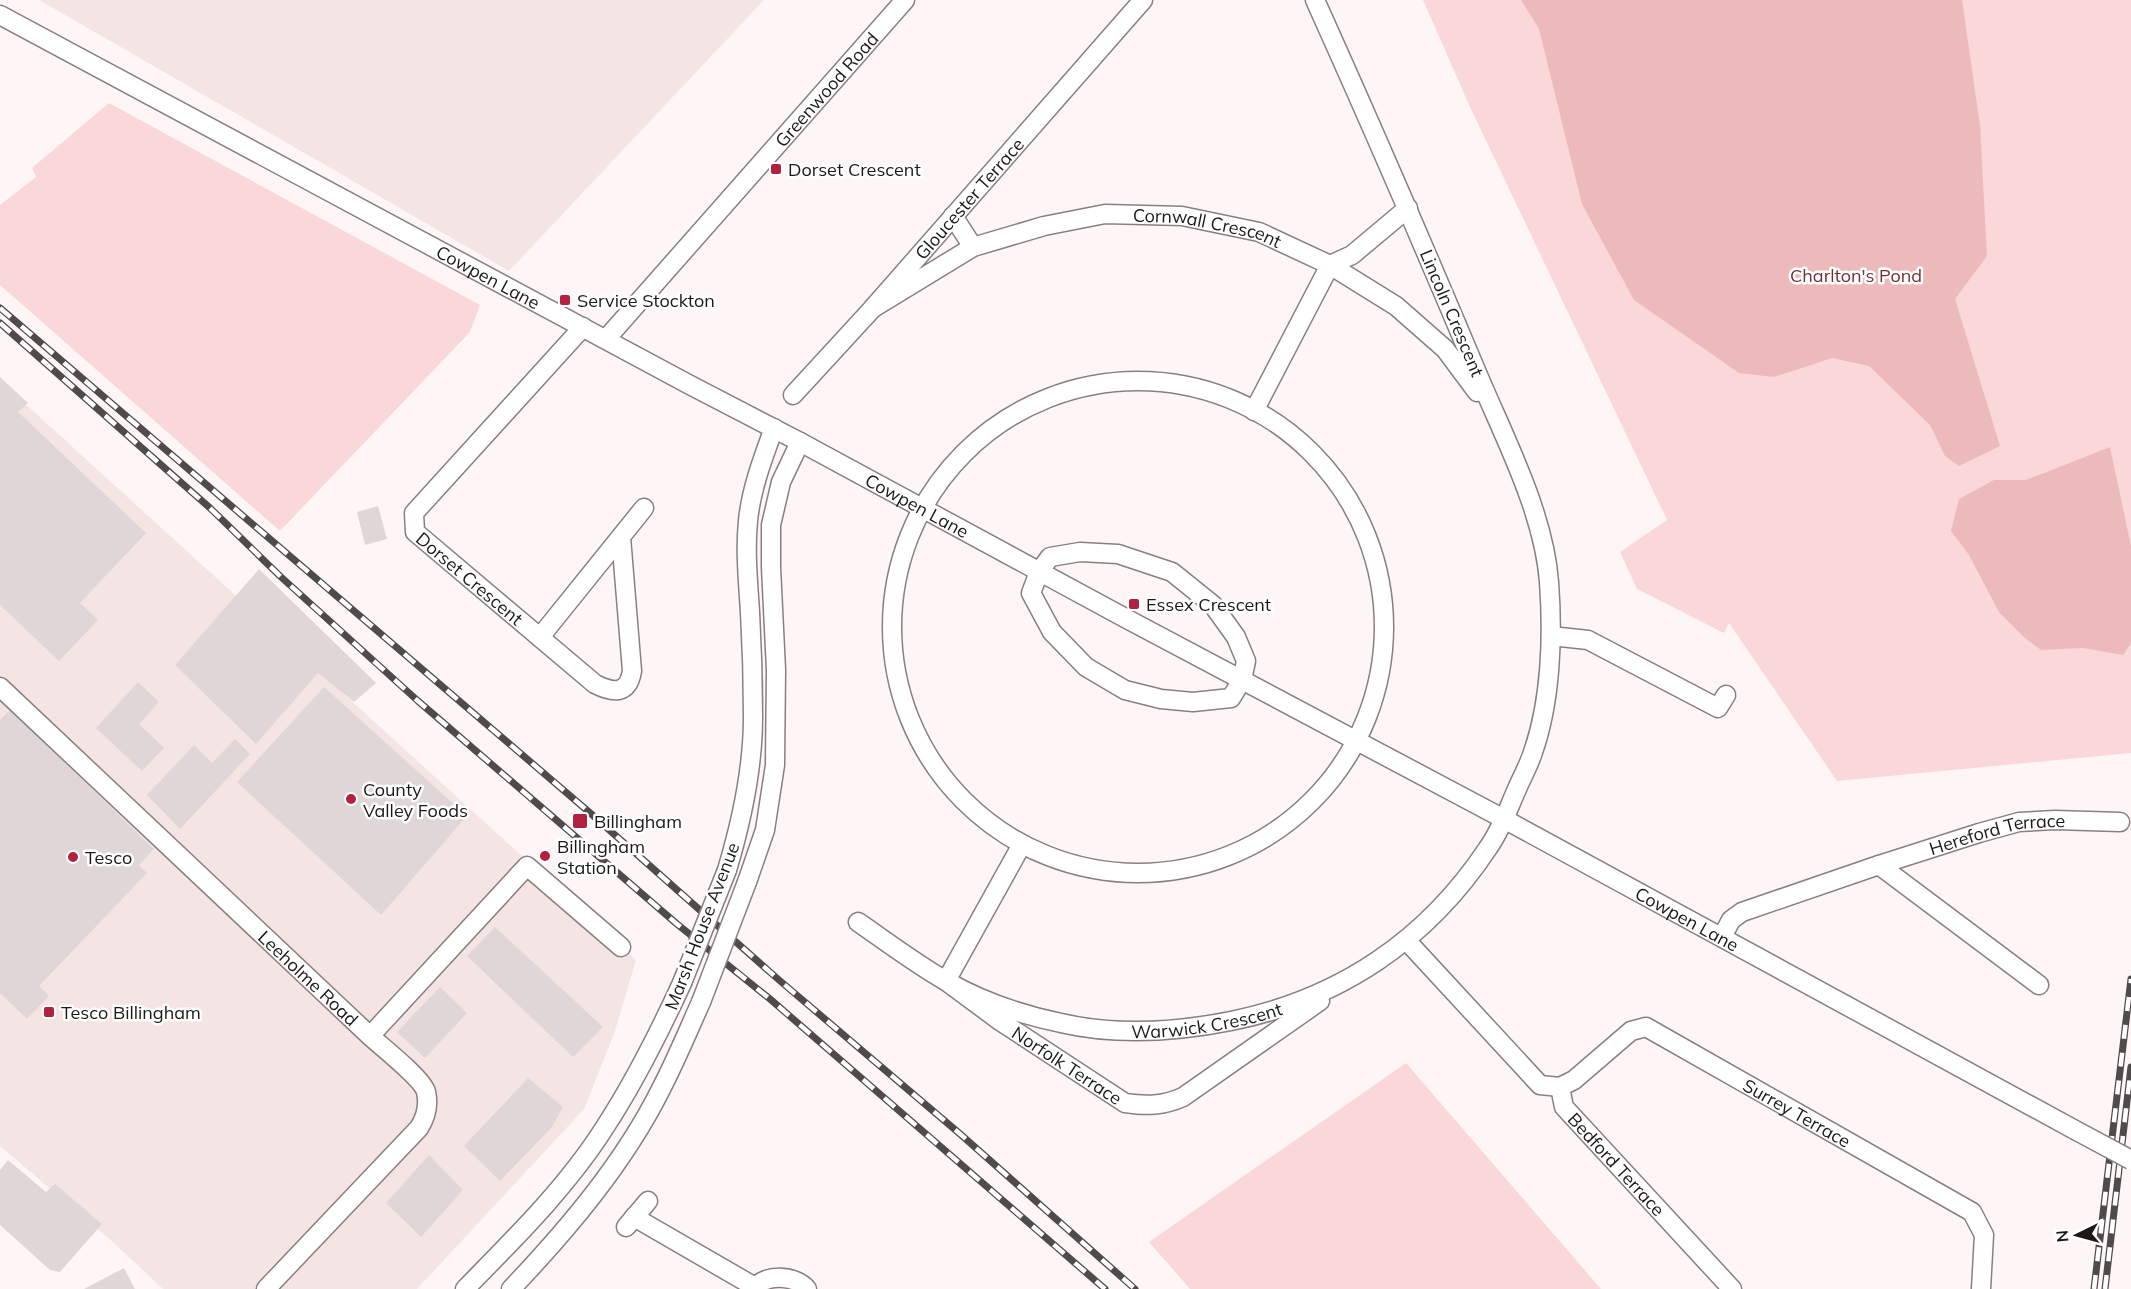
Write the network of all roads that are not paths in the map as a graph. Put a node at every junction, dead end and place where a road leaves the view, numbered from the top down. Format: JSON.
{"nodes":[{"id":1,"x":905,"y":0,"type":"edge"},
{"id":2,"x":1143,"y":0,"type":"edge"},
{"id":3,"x":1315,"y":0,"type":"edge"},
{"id":4,"x":0,"y":15,"type":"edge"},
{"id":5,"x":1408,"y":208,"type":"junction"},
{"id":6,"x":952,"y":216,"type":"junction"},
{"id":7,"x":974,"y":247,"type":"junction"},
{"id":8,"x":1330,"y":265,"type":"junction"},
{"id":9,"x":873,"y":308,"type":"junction"},
{"id":10,"x":583,"y":327,"type":"junction"},
{"id":11,"x":606,"y":339,"type":"junction"},
{"id":12,"x":793,"y":395,"type":"dead end"},
{"id":13,"x":1254,"y":411,"type":"junction"},
{"id":14,"x":1495,"y":415,"type":"junction"},
{"id":15,"x":774,"y":429,"type":"junction"},
{"id":16,"x":800,"y":442,"type":"junction"},
{"id":17,"x":644,"y":508,"type":"dead end"},
{"id":18,"x":920,"y":508,"type":"junction"},
{"id":19,"x":621,"y":537,"type":"junction"},
{"id":20,"x":1039,"y":572,"type":"junction"},
{"id":21,"x":1551,"y":636,"type":"junction"},
{"id":22,"x":540,"y":637,"type":"junction"},
{"id":23,"x":1242,"y":680,"type":"junction"},
{"id":24,"x":0,"y":687,"type":"edge"},
{"id":25,"x":1726,"y":695,"type":"dead end"},
{"id":26,"x":1355,"y":740,"type":"junction"},
{"id":27,"x":1504,"y":819,"type":"junction"},
{"id":28,"x":2120,"y":822,"type":"dead end"},
{"id":29,"x":1021,"y":846,"type":"junction"},
{"id":30,"x":1879,"y":865,"type":"junction"},
{"id":31,"x":858,"y":922,"type":"dead end"},
{"id":32,"x":1722,"y":938,"type":"junction"},
{"id":33,"x":1406,"y":940,"type":"junction"},
{"id":34,"x":621,"y":947,"type":"dead end"},
{"id":35,"x":1354,"y":977,"type":"junction"},
{"id":36,"x":946,"y":981,"type":"junction"},
{"id":37,"x":2039,"y":984,"type":"dead end"},
{"id":38,"x":370,"y":1036,"type":"junction"},
{"id":39,"x":1560,"y":1087,"type":"junction"},
{"id":40,"x":2131,"y":1160,"type":"edge"},
{"id":41,"x":648,"y":1201,"type":"dead end"},
{"id":42,"x":755,"y":1288,"type":"edge"},
{"id":43,"x":266,"y":1289,"type":"edge"},
{"id":44,"x":465,"y":1289,"type":"edge"},
{"id":45,"x":511,"y":1289,"type":"edge"},
{"id":46,"x":807,"y":1289,"type":"edge"},
{"id":47,"x":1732,"y":1289,"type":"edge"},
{"id":48,"x":1981,"y":1289,"type":"edge"}],
"edges":[{"from":1,"to":11,"type":"street","name":"Greenwood Road"},
{"from":2,"to":6,"type":"street","name":"Gloucester Terrace"},
{"from":3,"to":5,"type":"street","name":"Lincoln Crescent"},
{"from":4,"to":10,"type":"street","name":"Cowpen Lane"},
{"from":5,"to":8,"type":"street"},
{"from":5,"to":14,"type":"street","name":"Lincoln Crescent"},
{"from":6,"to":7,"type":"street"},
{"from":6,"to":9,"type":"street","name":"Gloucester Terrace"},
{"from":7,"to":8,"type":"street","name":"Cornwall Crescent"},
{"from":7,"to":9,"type":"street","name":"Cornwall Crescent"},
{"from":8,"to":13,"type":"street"},
{"from":8,"to":14,"type":"street","name":"Cornwall Crescent"},
{"from":9,"to":12,"type":"street","name":"Gloucester Terrace"},
{"from":10,"to":11,"type":"street","name":"Cowpen Lane"},
{"from":10,"to":22,"type":"street","name":"Dorset Crescent"},
{"from":11,"to":15,"type":"street","name":"Cowpen Lane"},
{"from":13,"to":18,"type":"street"},
{"from":13,"to":26,"type":"street"},
{"from":14,"to":21,"type":"street","name":"Lincoln Crescent"},
{"from":15,"to":16,"type":"street","name":"Cowpen Lane"},
{"from":15,"to":44,"type":"street","name":"Marsh House Avenue","bridge":true},
{"from":16,"to":18,"type":"street","name":"Cowpen Lane"},
{"from":16,"to":45,"type":"street","name":"Marsh House Avenue","bridge":true},
{"from":17,"to":19,"type":"street","name":"Dorset Crescent"},
{"from":18,"to":20,"type":"street","name":"Cowpen Lane"},
{"from":18,"to":29,"type":"street"},
{"from":19,"to":22,"type":"street","name":"Dorset Crescent"},
{"from":19,"to":22,"type":"street","name":"Dorset Crescent"},
{"from":20,"to":23,"type":"street","name":"Cowpen Lane"},
{"from":20,"to":23,"type":"street"},
{"from":20,"to":23,"type":"street"},
{"from":21,"to":25,"type":"street"},
{"from":21,"to":27,"type":"street","name":"Lincoln Crescent"},
{"from":23,"to":26,"type":"street","name":"Cowpen Lane"},
{"from":24,"to":38,"type":"street","name":"Leeholme Road"},
{"from":26,"to":27,"type":"street","name":"Cowpen Lane"},
{"from":26,"to":29,"type":"street"},
{"from":27,"to":32,"type":"street","name":"Cowpen Lane"},
{"from":27,"to":33,"type":"street","name":"Warwick Crescent"},
{"from":28,"to":30,"type":"street","name":"Hereford Terrace"},
{"from":29,"to":36,"type":"street"},
{"from":30,"to":32,"type":"street","name":"Hereford Terrace"},
{"from":30,"to":37,"type":"street"},
{"from":31,"to":36,"type":"street","name":"Warwick Crescent"},
{"from":32,"to":40,"type":"street","name":"Cowpen Lane","bridge":true},
{"from":33,"to":35,"type":"street","name":"Warwick Crescent"},
{"from":33,"to":39,"type":"street"},
{"from":34,"to":38,"type":"street"},
{"from":35,"to":36,"type":"street","name":"Warwick Crescent"},
{"from":35,"to":36,"type":"street","name":"Norfolk Terrace"},
{"from":38,"to":43,"type":"street","name":"Leeholme Road"},
{"from":39,"to":47,"type":"street","name":"Bedford Terrace"},
{"from":39,"to":48,"type":"street","name":"Surrey Terrace"},
{"from":41,"to":42,"type":"street"},
{"from":42,"to":46,"type":"street"}]}
